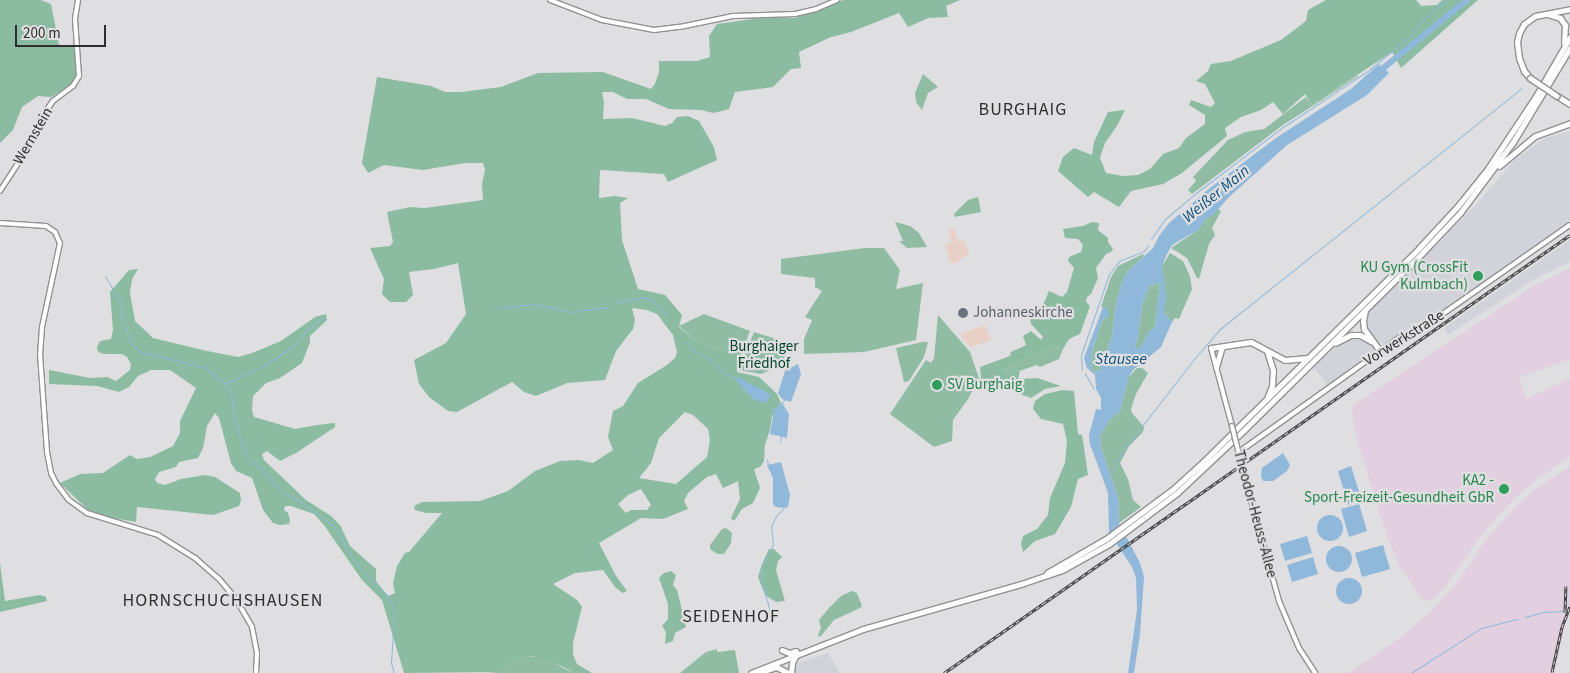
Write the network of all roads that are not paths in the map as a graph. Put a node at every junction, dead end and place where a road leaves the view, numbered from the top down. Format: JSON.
{"nodes":[{"id":1,"x":78,"y":0,"type":"edge"},
{"id":2,"x":550,"y":0,"type":"edge"},
{"id":3,"x":837,"y":0,"type":"edge"},
{"id":4,"x":1570,"y":8,"type":"edge"},
{"id":5,"x":1548,"y":14,"type":"junction"},
{"id":6,"x":1570,"y":37,"type":"edge"},
{"id":7,"x":1570,"y":48,"type":"edge"},
{"id":8,"x":1562,"y":51,"type":"junction"},
{"id":9,"x":1570,"y":102,"type":"edge"},
{"id":10,"x":1570,"y":123,"type":"edge"},
{"id":11,"x":1491,"y":173,"type":"junction"},
{"id":12,"x":0,"y":191,"type":"edge"},
{"id":13,"x":0,"y":223,"type":"edge"},
{"id":14,"x":1570,"y":225,"type":"edge"},
{"id":15,"x":1366,"y":309,"type":"junction"},
{"id":16,"x":1371,"y":341,"type":"junction"},
{"id":17,"x":1224,"y":348,"type":"junction"},
{"id":18,"x":1265,"y":349,"type":"junction"},
{"id":19,"x":1326,"y":349,"type":"junction"},
{"id":20,"x":1212,"y":350,"type":"joint"},
{"id":21,"x":1380,"y":351,"type":"junction"},
{"id":22,"x":1310,"y":357,"type":"junction"},
{"id":23,"x":1216,"y":367,"type":"junction"},
{"id":24,"x":1266,"y":400,"type":"junction"},
{"id":25,"x":1238,"y":452,"type":"junction"},
{"id":26,"x":1203,"y":466,"type":"junction"},
{"id":27,"x":1021,"y":584,"type":"joint"},
{"id":28,"x":782,"y":650,"type":"dead end"},
{"id":29,"x":800,"y":652,"type":"junction"},
{"id":30,"x":256,"y":672,"type":"edge"},
{"id":31,"x":787,"y":672,"type":"edge"},
{"id":32,"x":752,"y":673,"type":"edge"},
{"id":33,"x":758,"y":673,"type":"edge"},
{"id":34,"x":791,"y":673,"type":"edge"},
{"id":35,"x":1315,"y":673,"type":"edge"}],
"edges":[{"from":1,"to":12,"type":"street","name":"Wernstein"},
{"from":2,"to":3,"type":"street"},
{"from":4,"to":5,"type":"highway"},
{"from":5,"to":8,"type":"highway"},
{"from":5,"to":9,"type":"highway","bridge":true},
{"from":6,"to":8,"type":"highway"},
{"from":7,"to":11,"type":"highway"},
{"from":8,"to":22,"type":"highway"},
{"from":10,"to":11,"type":"highway"},
{"from":11,"to":15,"type":"highway"},
{"from":13,"to":30,"type":"street"},
{"from":14,"to":21,"type":"street","name":"Vorwerkstraße"},
{"from":15,"to":16,"type":"highway"},
{"from":15,"to":19,"type":"highway"},
{"from":16,"to":19,"type":"highway"},
{"from":16,"to":21,"type":"highway"},
{"from":17,"to":18,"type":"highway"},
{"from":17,"to":20,"type":"highway"},
{"from":17,"to":23,"type":"highway"},
{"from":18,"to":22,"type":"highway"},
{"from":18,"to":24,"type":"highway"},
{"from":19,"to":26,"type":"highway"},
{"from":20,"to":23,"type":"street","name":"Theodor-Heuss-Allee"},
{"from":21,"to":25,"type":"street","name":"Vorwerkstraße"},
{"from":22,"to":24,"type":"highway"},
{"from":23,"to":25,"type":"street","name":"Theodor-Heuss-Allee","bridge":true},
{"from":24,"to":26,"type":"highway"},
{"from":25,"to":35,"type":"street","name":"Theodor-Heuss-Allee","bridge":true},
{"from":26,"to":27,"type":"highway"},
{"from":27,"to":29,"type":"main road"},
{"from":28,"to":29,"type":"main road"},
{"from":29,"to":32,"type":"main road"},
{"from":29,"to":34,"type":"main road"},
{"from":31,"to":33,"type":"main road"}]}
